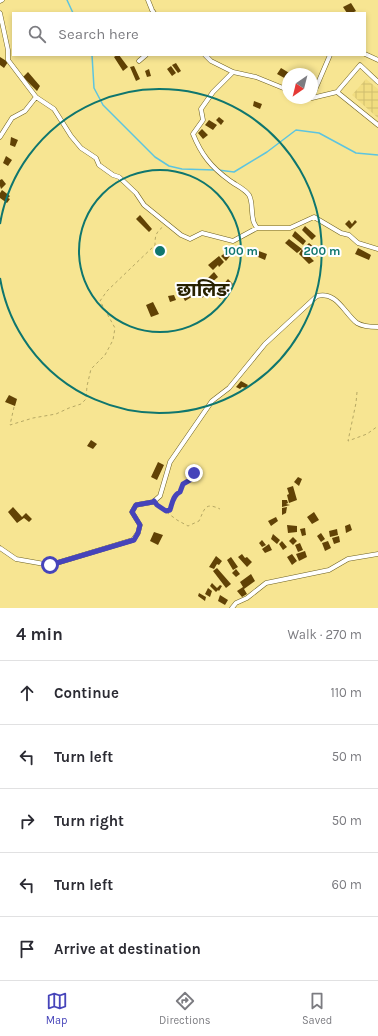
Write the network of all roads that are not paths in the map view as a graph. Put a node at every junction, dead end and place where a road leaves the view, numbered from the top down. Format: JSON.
{"nodes":[{"id":1,"x":148,"y":0,"type":"edge"},
{"id":2,"x":153,"y":12,"type":"edge"},
{"id":3,"x":0,"y":13,"type":"edge"},
{"id":4,"x":366,"y":54,"type":"edge"},
{"id":5,"x":145,"y":56,"type":"edge"},
{"id":6,"x":206,"y":56,"type":"edge"},
{"id":7,"x":330,"y":56,"type":"edge"},
{"id":8,"x":378,"y":60,"type":"edge"},
{"id":9,"x":139,"y":61,"type":"dead end"},
{"id":10,"x":234,"y":72,"type":"junction"},
{"id":11,"x":378,"y":82,"type":"edge"},
{"id":12,"x":318,"y":83,"type":"edge"},
{"id":13,"x":282,"y":88,"type":"edge"},
{"id":14,"x":337,"y":92,"type":"junction"},
{"id":15,"x":318,"y":96,"type":"edge"},
{"id":16,"x":36,"y":97,"type":"junction"},
{"id":17,"x":378,"y":125,"type":"edge"},
{"id":18,"x":0,"y":137,"type":"edge"},
{"id":19,"x":257,"y":228,"type":"junction"},
{"id":20,"x":378,"y":249,"type":"edge"},
{"id":21,"x":378,"y":327,"type":"edge"},
{"id":22,"x":0,"y":548,"type":"edge"},
{"id":23,"x":378,"y":554,"type":"edge"},
{"id":24,"x":232,"y":608,"type":"edge"}],
"edges":[{"from":1,"to":2,"type":"street"},
{"from":3,"to":16,"type":"street"},
{"from":4,"to":8,"type":"street"},
{"from":5,"to":9,"type":"street"},
{"from":6,"to":10,"type":"street"},
{"from":7,"to":12,"type":"street"},
{"from":10,"to":13,"type":"street"},
{"from":10,"to":19,"type":"street"},
{"from":11,"to":14,"type":"street"},
{"from":14,"to":15,"type":"street"},
{"from":14,"to":17,"type":"street"},
{"from":16,"to":18,"type":"street"},
{"from":16,"to":19,"type":"street"},
{"from":19,"to":20,"type":"street"},
{"from":21,"to":22,"type":"street"},
{"from":23,"to":24,"type":"street"}]}
